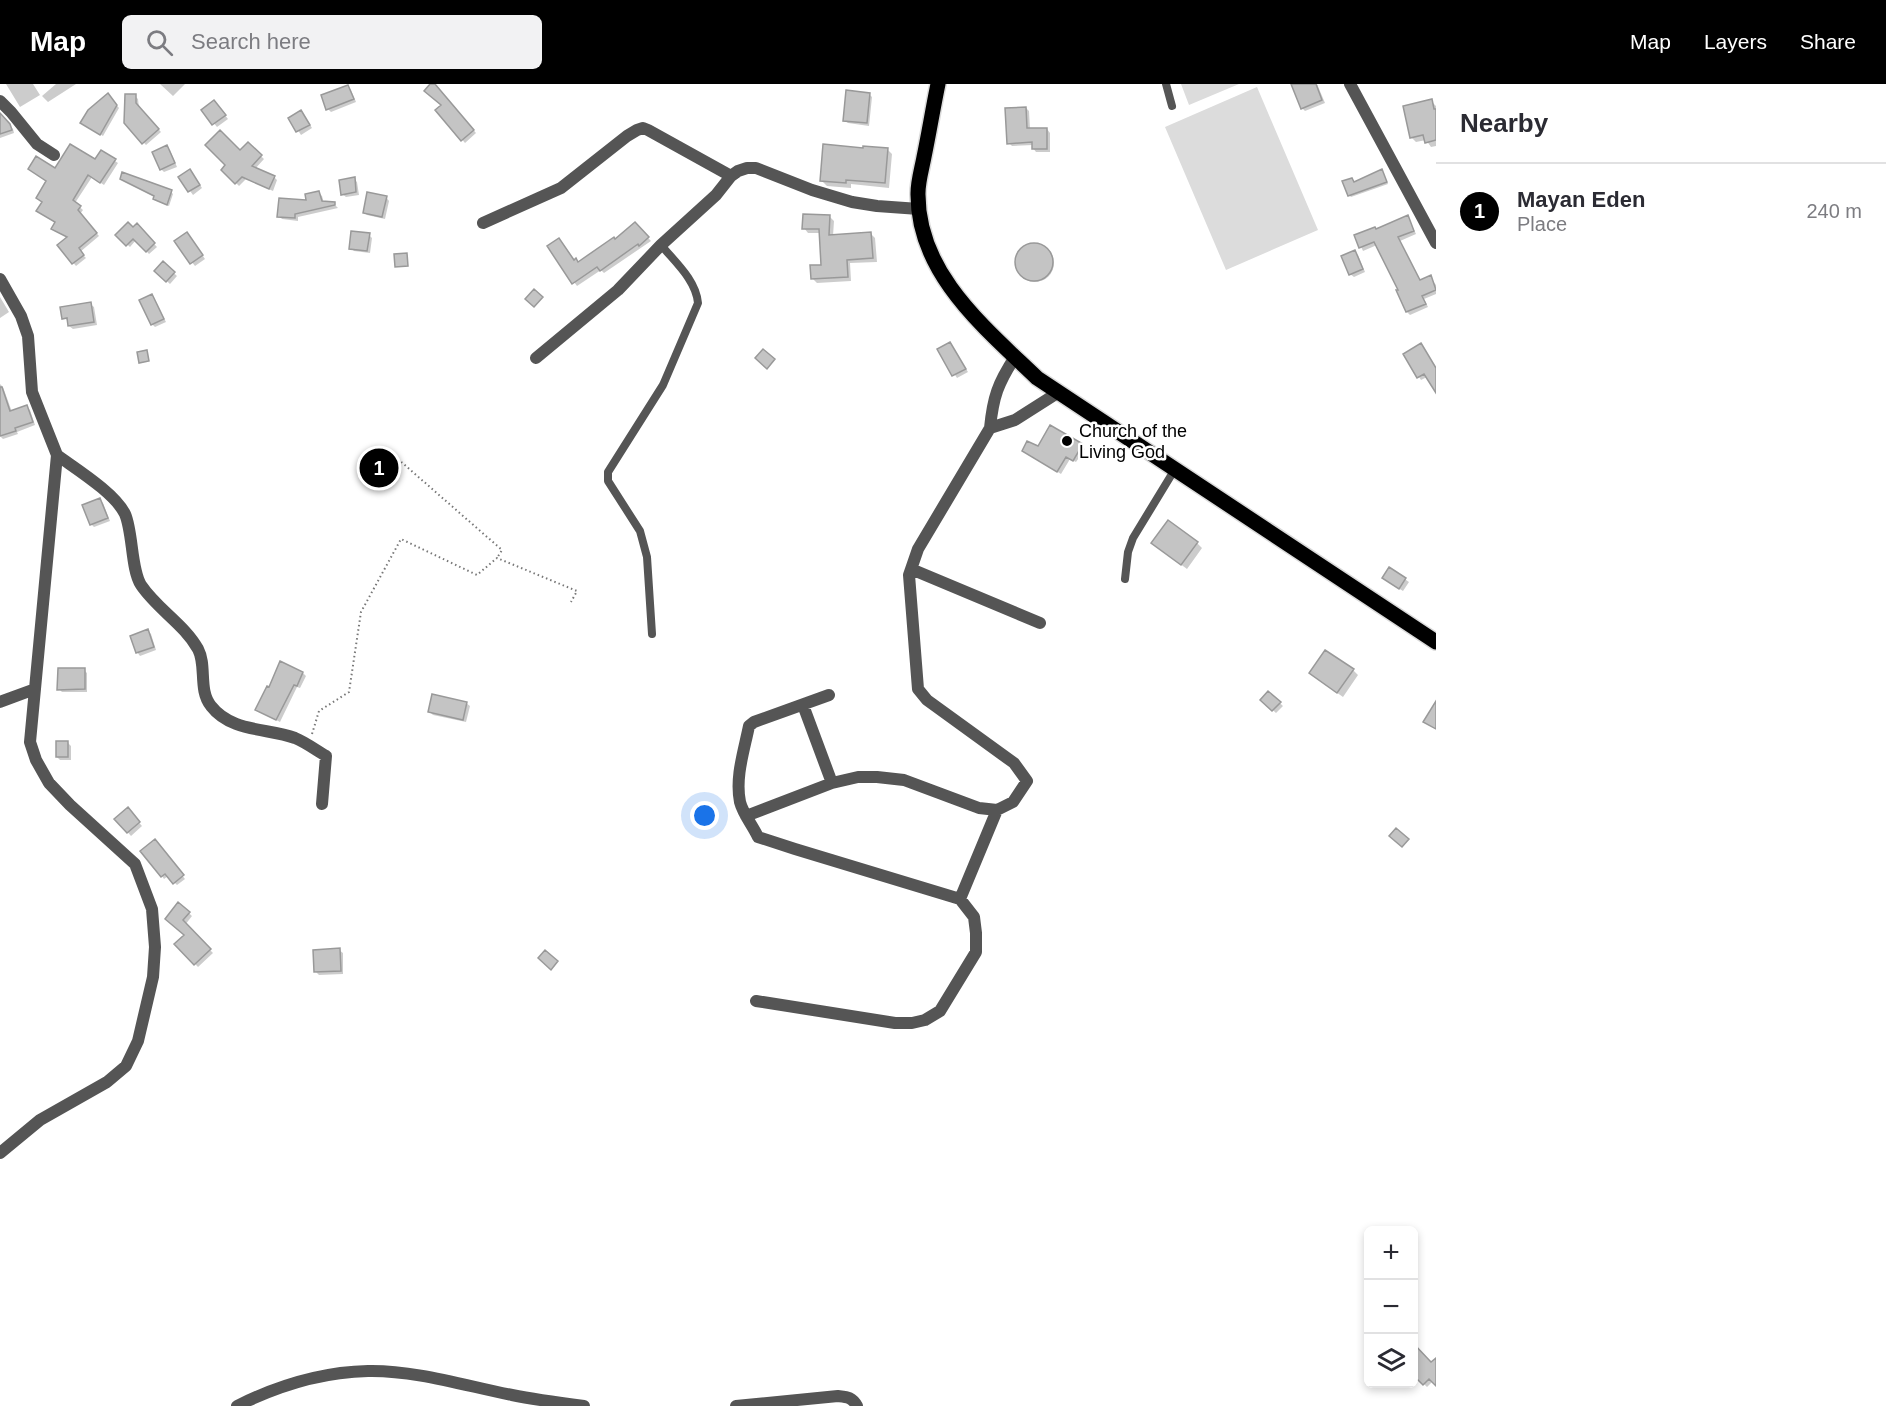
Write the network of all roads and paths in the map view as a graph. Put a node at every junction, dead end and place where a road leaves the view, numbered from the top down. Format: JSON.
{"nodes":[{"id":1,"x":938,"y":84,"type":"edge"},
{"id":2,"x":1166,"y":84,"type":"edge"},
{"id":3,"x":1350,"y":84,"type":"edge"},
{"id":4,"x":0,"y":101,"type":"edge"},
{"id":5,"x":1172,"y":106,"type":"dead end"},
{"id":6,"x":54,"y":155,"type":"dead end"},
{"id":7,"x":731,"y":176,"type":"junction"},
{"id":8,"x":920,"y":209,"type":"junction"},
{"id":9,"x":483,"y":224,"type":"dead end"},
{"id":10,"x":1436,"y":243,"type":"edge"},
{"id":11,"x":661,"y":245,"type":"junction"},
{"id":12,"x":0,"y":279,"type":"edge"},
{"id":13,"x":1015,"y":357,"type":"junction"},
{"id":14,"x":536,"y":358,"type":"dead end"},
{"id":15,"x":1059,"y":392,"type":"junction"},
{"id":16,"x":990,"y":428,"type":"junction"},
{"id":17,"x":391,"y":453,"type":"dead end"},
{"id":18,"x":57,"y":455,"type":"junction"},
{"id":19,"x":1175,"y":469,"type":"junction"},
{"id":20,"x":497,"y":558,"type":"junction"},
{"id":21,"x":911,"y":569,"type":"junction"},
{"id":22,"x":1125,"y":579,"type":"dead end"},
{"id":23,"x":571,"y":602,"type":"dead end"},
{"id":24,"x":1040,"y":623,"type":"dead end"},
{"id":25,"x":652,"y":634,"type":"dead end"},
{"id":26,"x":1436,"y":642,"type":"edge"},
{"id":27,"x":35,"y":688,"type":"junction"},
{"id":28,"x":830,"y":695,"type":"dead end"},
{"id":29,"x":0,"y":702,"type":"edge"},
{"id":30,"x":803,"y":705,"type":"junction"},
{"id":31,"x":309,"y":746,"type":"junction"},
{"id":32,"x":832,"y":783,"type":"junction"},
{"id":33,"x":322,"y":804,"type":"dead end"},
{"id":34,"x":997,"y":810,"type":"junction"},
{"id":35,"x":746,"y":816,"type":"junction"},
{"id":36,"x":960,"y":899,"type":"junction"},
{"id":37,"x":756,"y":1001,"type":"dead end"},
{"id":38,"x":0,"y":1153,"type":"edge"},
{"id":39,"x":799,"y":1403,"type":"edge"},
{"id":40,"x":237,"y":1406,"type":"edge"},
{"id":41,"x":584,"y":1406,"type":"edge"},
{"id":42,"x":736,"y":1406,"type":"edge"},
{"id":43,"x":857,"y":1406,"type":"edge"}],
"edges":[{"from":1,"to":8,"type":"main road"},
{"from":2,"to":5,"type":"lane"},
{"from":3,"to":10,"type":"street"},
{"from":4,"to":6,"type":"street"},
{"from":7,"to":8,"type":"street"},
{"from":7,"to":9,"type":"street"},
{"from":7,"to":11,"type":"street"},
{"from":8,"to":13,"type":"main road"},
{"from":11,"to":14,"type":"street"},
{"from":11,"to":25,"type":"lane"},
{"from":12,"to":18,"type":"street"},
{"from":13,"to":15,"type":"main road"},
{"from":13,"to":16,"type":"street"},
{"from":15,"to":16,"type":"street"},
{"from":15,"to":19,"type":"main road"},
{"from":16,"to":21,"type":"street"},
{"from":17,"to":20,"type":"path"},
{"from":18,"to":27,"type":"street"},
{"from":18,"to":31,"type":"street"},
{"from":19,"to":22,"type":"lane"},
{"from":19,"to":26,"type":"main road"},
{"from":20,"to":23,"type":"path"},
{"from":20,"to":31,"type":"path"},
{"from":21,"to":24,"type":"street"},
{"from":21,"to":34,"type":"street"},
{"from":27,"to":29,"type":"street"},
{"from":27,"to":38,"type":"street"},
{"from":28,"to":30,"type":"street"},
{"from":30,"to":32,"type":"street"},
{"from":30,"to":35,"type":"street"},
{"from":31,"to":33,"type":"street"},
{"from":32,"to":34,"type":"street"},
{"from":32,"to":35,"type":"street"},
{"from":34,"to":36,"type":"street"},
{"from":35,"to":36,"type":"street"},
{"from":36,"to":37,"type":"street"},
{"from":39,"to":42,"type":"street"},
{"from":39,"to":43,"type":"street"},
{"from":40,"to":41,"type":"street"}]}
